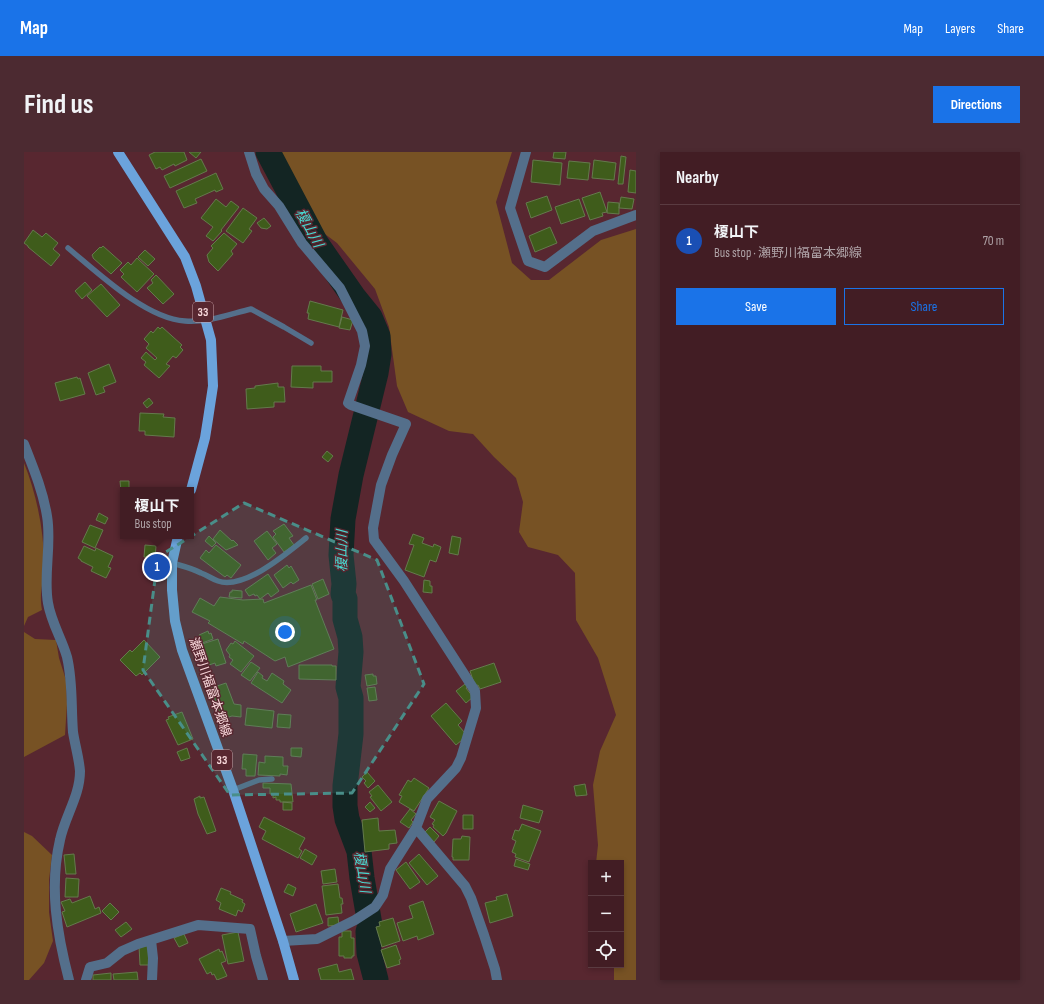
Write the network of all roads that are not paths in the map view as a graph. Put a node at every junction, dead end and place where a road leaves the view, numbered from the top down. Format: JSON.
{"nodes":[{"id":1,"x":118,"y":152,"type":"edge"},
{"id":2,"x":249,"y":152,"type":"edge"},
{"id":3,"x":526,"y":152,"type":"edge"},
{"id":4,"x":636,"y":215,"type":"edge"},
{"id":5,"x":68,"y":248,"type":"dead end"},
{"id":6,"x":205,"y":320,"type":"junction"},
{"id":7,"x":311,"y":343,"type":"dead end"},
{"id":8,"x":24,"y":444,"type":"edge"},
{"id":9,"x":192,"y":487,"type":"edge"},
{"id":10,"x":306,"y":538,"type":"dead end"},
{"id":11,"x":177,"y":539,"type":"edge"},
{"id":12,"x":172,"y":563,"type":"junction"},
{"id":13,"x":272,"y":779,"type":"dead end"},
{"id":14,"x":232,"y":790,"type":"junction"},
{"id":15,"x":416,"y":828,"type":"junction"},
{"id":16,"x":151,"y":940,"type":"junction"},
{"id":17,"x":283,"y":941,"type":"junction"},
{"id":18,"x":69,"y":980,"type":"edge"},
{"id":19,"x":86,"y":980,"type":"edge"},
{"id":20,"x":152,"y":980,"type":"edge"},
{"id":21,"x":263,"y":980,"type":"edge"},
{"id":22,"x":294,"y":980,"type":"edge"},
{"id":23,"x":497,"y":980,"type":"edge"}],
"edges":[{"from":1,"to":6,"type":"main road","number":"33"},
{"from":2,"to":15,"type":"street"},
{"from":3,"to":4,"type":"street"},
{"from":5,"to":6,"type":"lane"},
{"from":6,"to":7,"type":"lane"},
{"from":6,"to":9,"type":"main road","number":"33"},
{"from":8,"to":18,"type":"street"},
{"from":10,"to":12,"type":"lane"},
{"from":11,"to":12,"type":"main road","name":"瀬野川福富本郷線","number":"33"},
{"from":12,"to":14,"type":"main road","name":"瀬野川福富本郷線","number":"33"},
{"from":13,"to":14,"type":"lane"},
{"from":14,"to":17,"type":"main road","name":"瀬野川福富本郷線","number":"33"},
{"from":15,"to":17,"type":"street"},
{"from":15,"to":23,"type":"street"},
{"from":16,"to":19,"type":"street"},
{"from":16,"to":20,"type":"street"},
{"from":16,"to":21,"type":"street"},
{"from":17,"to":22,"type":"main road","name":"瀬野川福富本郷線","number":"33"}]}
